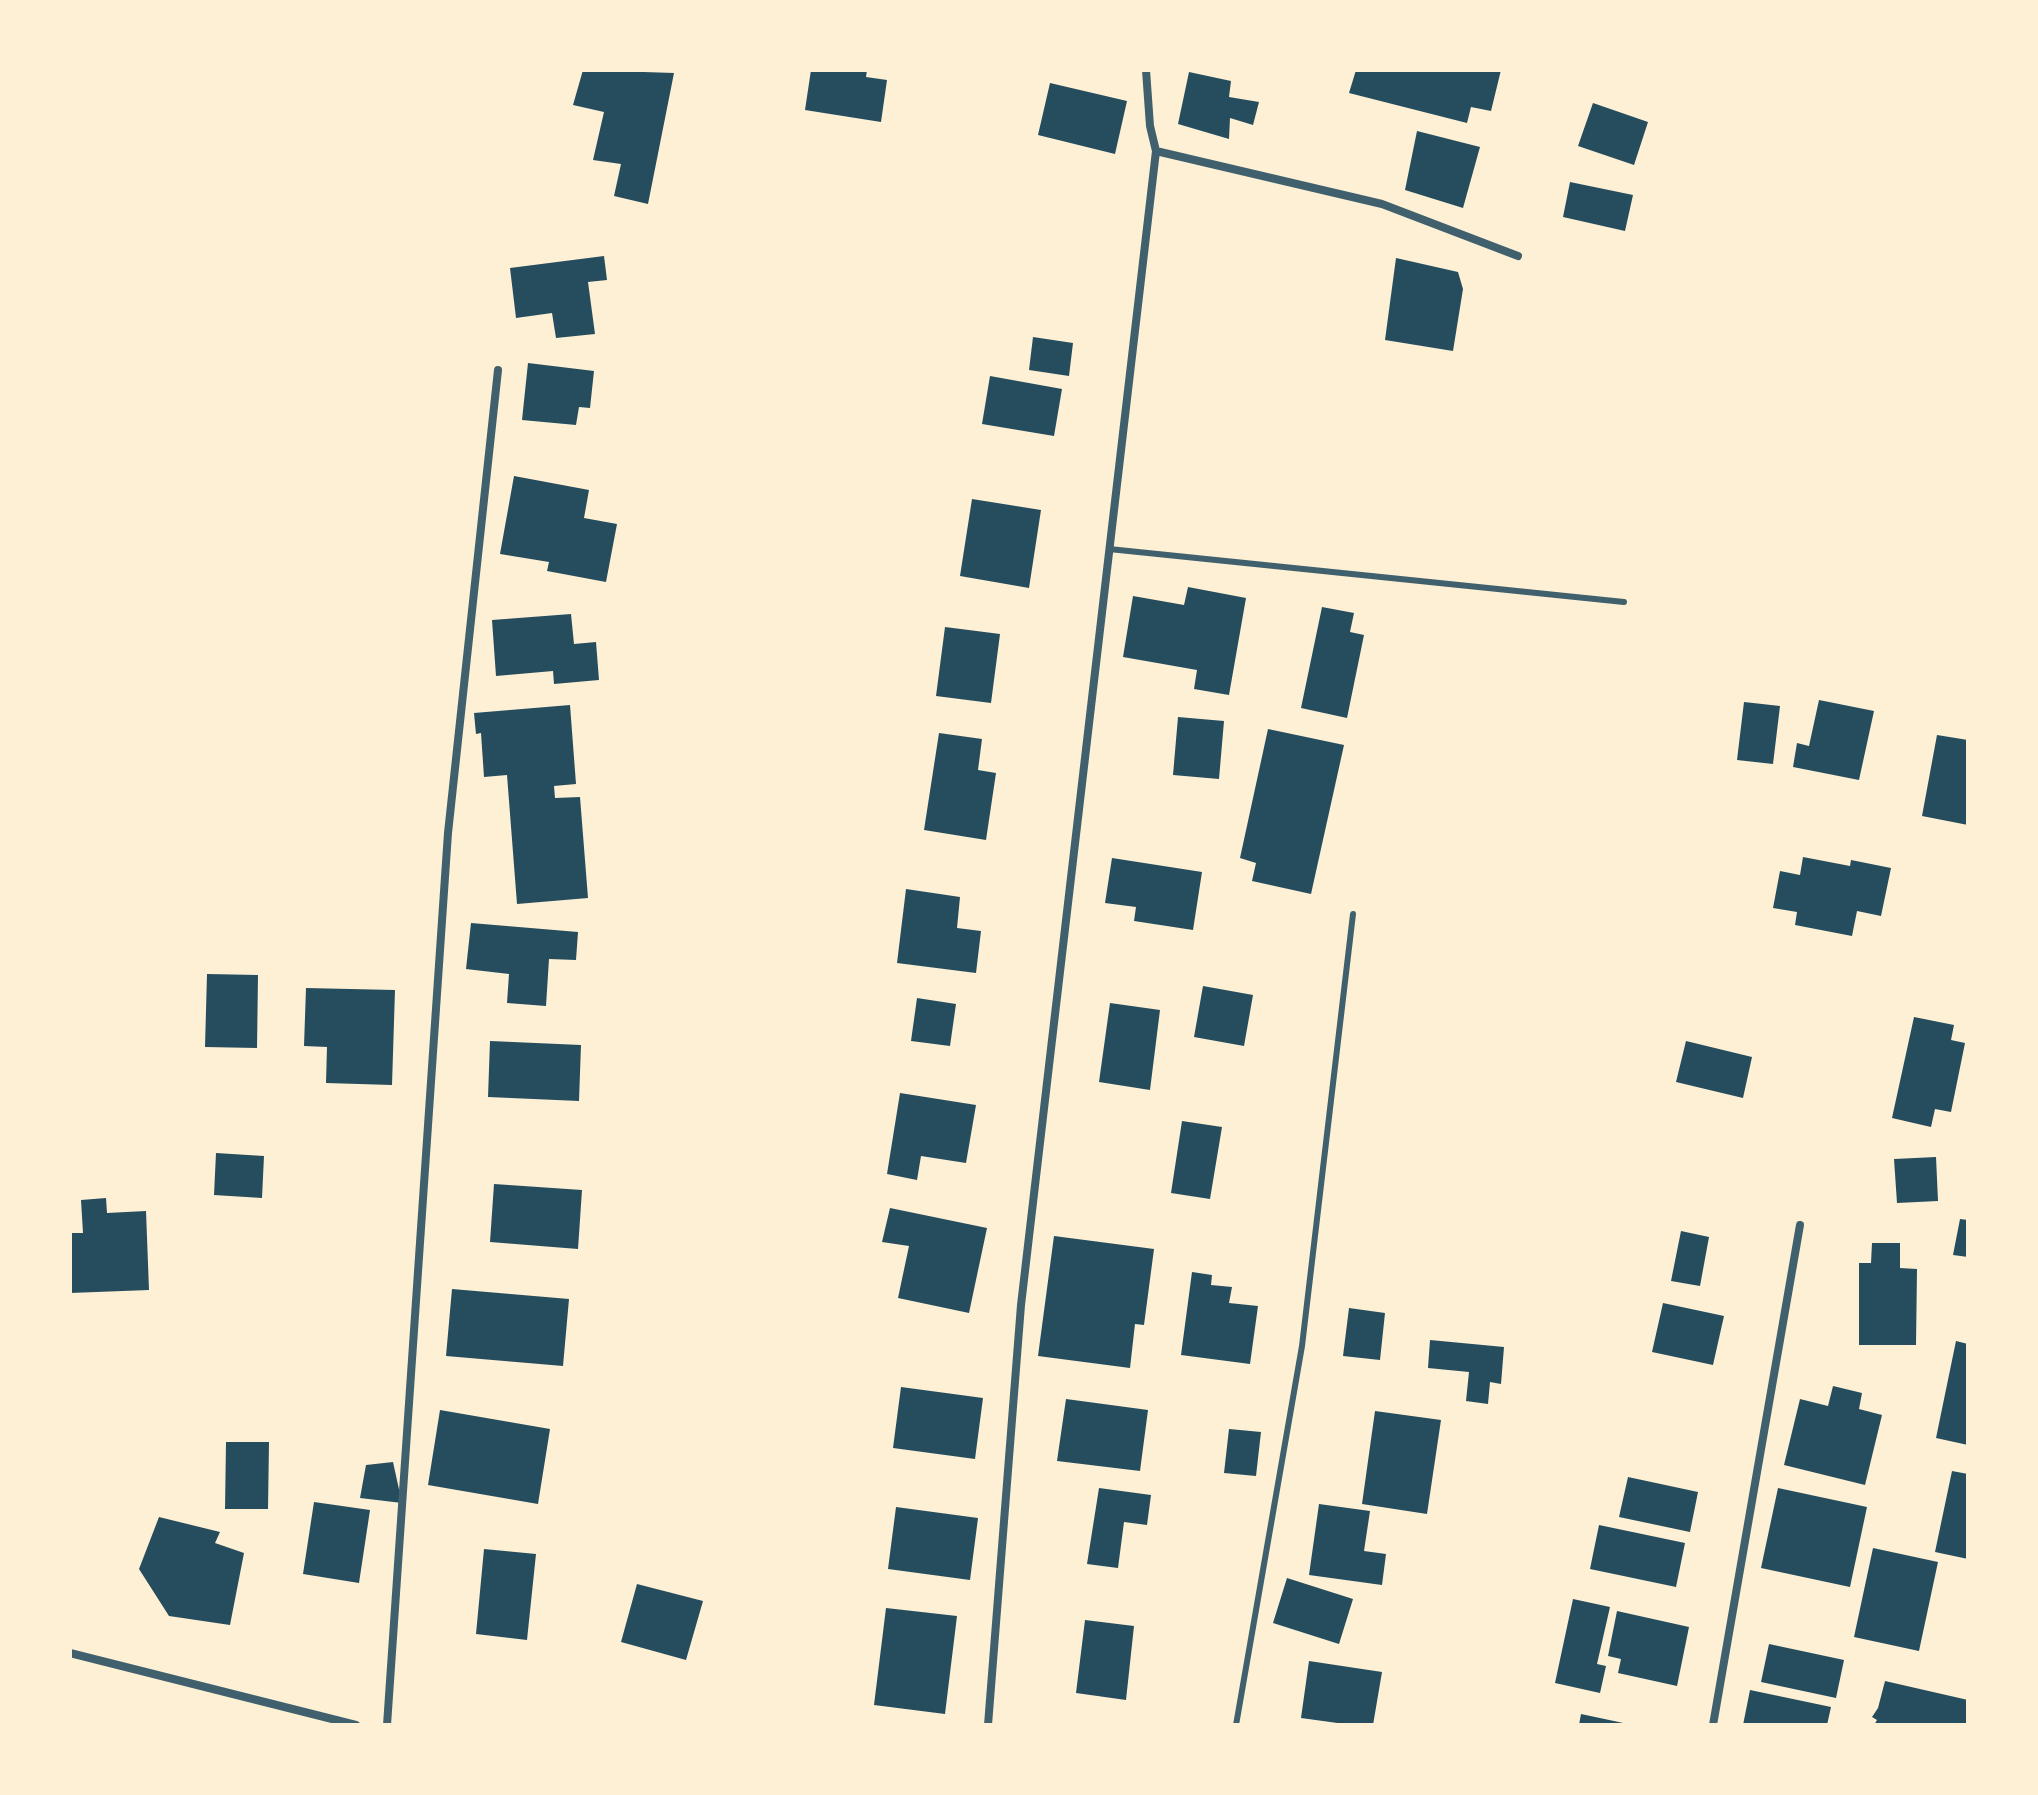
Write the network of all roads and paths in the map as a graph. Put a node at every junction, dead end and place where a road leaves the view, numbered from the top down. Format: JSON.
{"nodes":[{"id":1,"x":1146,"y":70,"type":"edge"},
{"id":2,"x":1156,"y":151,"type":"junction"},
{"id":3,"x":1518,"y":256,"type":"dead end"},
{"id":4,"x":498,"y":370,"type":"dead end"},
{"id":5,"x":1109,"y":549,"type":"junction"},
{"id":6,"x":1624,"y":602,"type":"dead end"},
{"id":7,"x":1353,"y":914,"type":"dead end"},
{"id":8,"x":1800,"y":1225,"type":"dead end"},
{"id":9,"x":70,"y":1653,"type":"edge"},
{"id":10,"x":356,"y":1725,"type":"edge"},
{"id":11,"x":387,"y":1725,"type":"edge"},
{"id":12,"x":988,"y":1725,"type":"edge"},
{"id":13,"x":1236,"y":1725,"type":"edge"},
{"id":14,"x":1713,"y":1725,"type":"edge"}],
"edges":[{"from":1,"to":2,"type":"street"},
{"from":2,"to":3,"type":"street"},
{"from":2,"to":5,"type":"street"},
{"from":4,"to":11,"type":"street"},
{"from":5,"to":6,"type":"lane"},
{"from":5,"to":12,"type":"street"},
{"from":7,"to":13,"type":"lane"},
{"from":8,"to":14,"type":"street"},
{"from":9,"to":10,"type":"street"}]}
